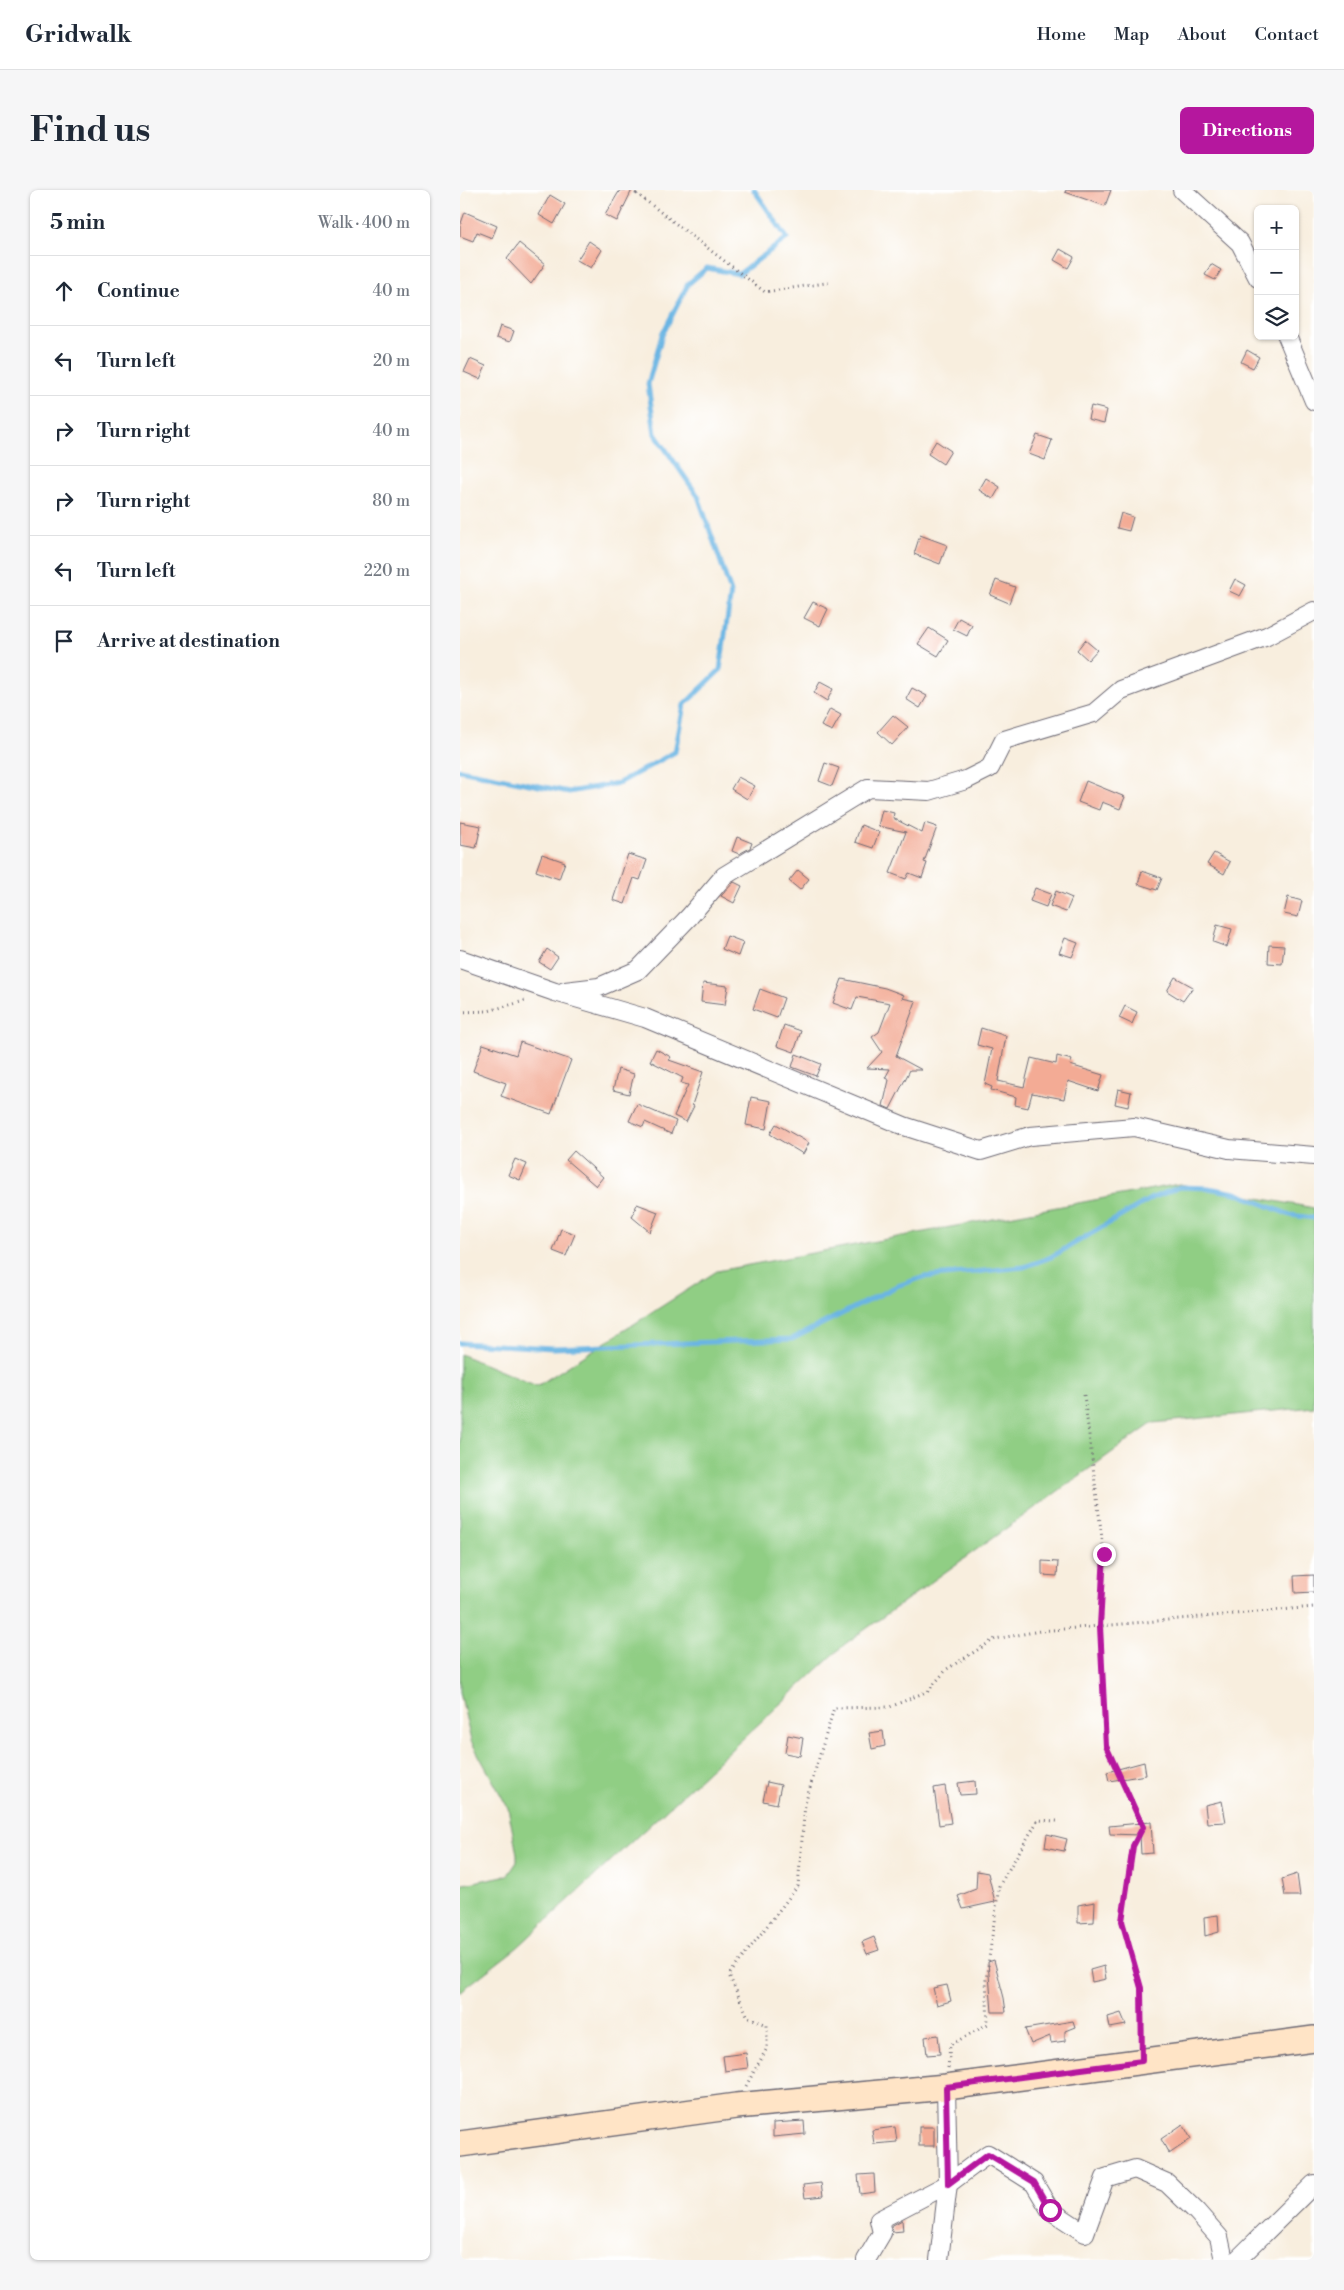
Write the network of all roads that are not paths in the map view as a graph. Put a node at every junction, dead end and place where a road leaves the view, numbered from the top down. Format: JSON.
{"nodes":[{"id":1,"x":1182,"y":190,"type":"edge"},
{"id":2,"x":1254,"y":270,"type":"edge"},
{"id":3,"x":1289,"y":340,"type":"edge"},
{"id":4,"x":1314,"y":401,"type":"edge"},
{"id":5,"x":1314,"y":610,"type":"edge"},
{"id":6,"x":460,"y":959,"type":"edge"},
{"id":7,"x":555,"y":992,"type":"junction"},
{"id":8,"x":1314,"y":1156,"type":"edge"},
{"id":9,"x":1314,"y":2039,"type":"edge"},
{"id":10,"x":946,"y":2087,"type":"junction"},
{"id":11,"x":460,"y":2144,"type":"edge"},
{"id":12,"x":948,"y":2184,"type":"junction"},
{"id":13,"x":1314,"y":2184,"type":"edge"},
{"id":14,"x":866,"y":2260,"type":"edge"},
{"id":15,"x":938,"y":2260,"type":"edge"},
{"id":16,"x":1224,"y":2260,"type":"edge"},
{"id":17,"x":1237,"y":2260,"type":"edge"}],
"edges":[{"from":1,"to":2,"type":"street"},
{"from":3,"to":4,"type":"street"},
{"from":5,"to":7,"type":"street"},
{"from":6,"to":7,"type":"street"},
{"from":7,"to":8,"type":"street"},
{"from":9,"to":10,"type":"main road"},
{"from":10,"to":11,"type":"main road"},
{"from":10,"to":12,"type":"street"},
{"from":12,"to":14,"type":"street"},
{"from":12,"to":15,"type":"street"},
{"from":12,"to":16,"type":"street"},
{"from":13,"to":17,"type":"street"}]}
